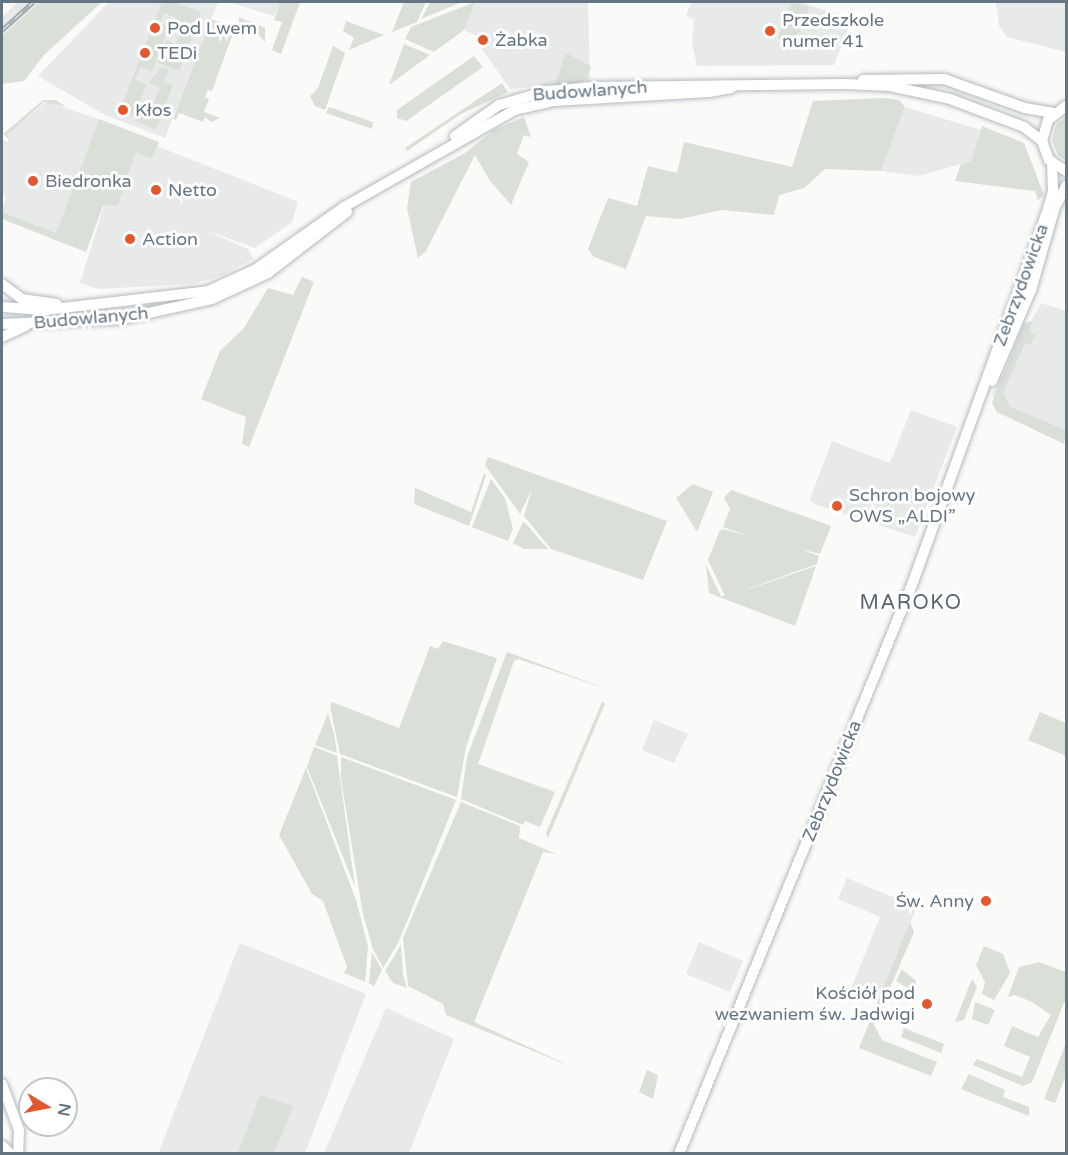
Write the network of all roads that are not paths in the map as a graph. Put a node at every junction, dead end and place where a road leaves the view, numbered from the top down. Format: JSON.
{"nodes":[{"id":1,"x":845,"y":84,"type":"junction"},
{"id":2,"x":1066,"y":106,"type":"edge"},
{"id":3,"x":1054,"y":113,"type":"junction"},
{"id":4,"x":1042,"y":141,"type":"junction"},
{"id":5,"x":1052,"y":162,"type":"junction"},
{"id":6,"x":1066,"y":171,"type":"edge"},
{"id":7,"x":1066,"y":186,"type":"edge"},
{"id":8,"x":363,"y":197,"type":"junction"},
{"id":9,"x":2,"y":284,"type":"edge"},
{"id":10,"x":72,"y":306,"type":"junction"},
{"id":11,"x":2,"y":307,"type":"edge"},
{"id":12,"x":2,"y":324,"type":"edge"},
{"id":13,"x":32,"y":324,"type":"junction"},
{"id":14,"x":2,"y":337,"type":"edge"},
{"id":15,"x":979,"y":405,"type":"junction"},
{"id":16,"x":2,"y":1084,"type":"edge"},
{"id":17,"x":2,"y":1147,"type":"edge"},
{"id":18,"x":9,"y":1154,"type":"edge"},
{"id":19,"x":18,"y":1154,"type":"edge"},
{"id":20,"x":679,"y":1154,"type":"edge"}],
"edges":[{"from":1,"to":3,"type":"main road","name":"Budowlanych"},
{"from":1,"to":4,"type":"main road","name":"Budowlanych"},
{"from":1,"to":8,"type":"main road","name":"Budowlanych"},
{"from":2,"to":3,"type":"main road"},
{"from":3,"to":4,"type":"main road"},
{"from":4,"to":5,"type":"main road"},
{"from":5,"to":6,"type":"main road"},
{"from":5,"to":15,"type":"main road","name":"Zebrzydowicka"},
{"from":7,"to":15,"type":"main road","name":"Zebrzydowicka"},
{"from":8,"to":10,"type":"main road","name":"Budowlanych"},
{"from":8,"to":13,"type":"main road","name":"Budowlanych"},
{"from":9,"to":10,"type":"main road"},
{"from":10,"to":11,"type":"main road","name":"Budowlanych"},
{"from":12,"to":13,"type":"main road","name":"Budowlanych"},
{"from":13,"to":14,"type":"main road"},
{"from":15,"to":20,"type":"main road","name":"Zebrzydowicka"},
{"from":16,"to":19,"type":"main road"},
{"from":17,"to":18,"type":"main road"}]}
